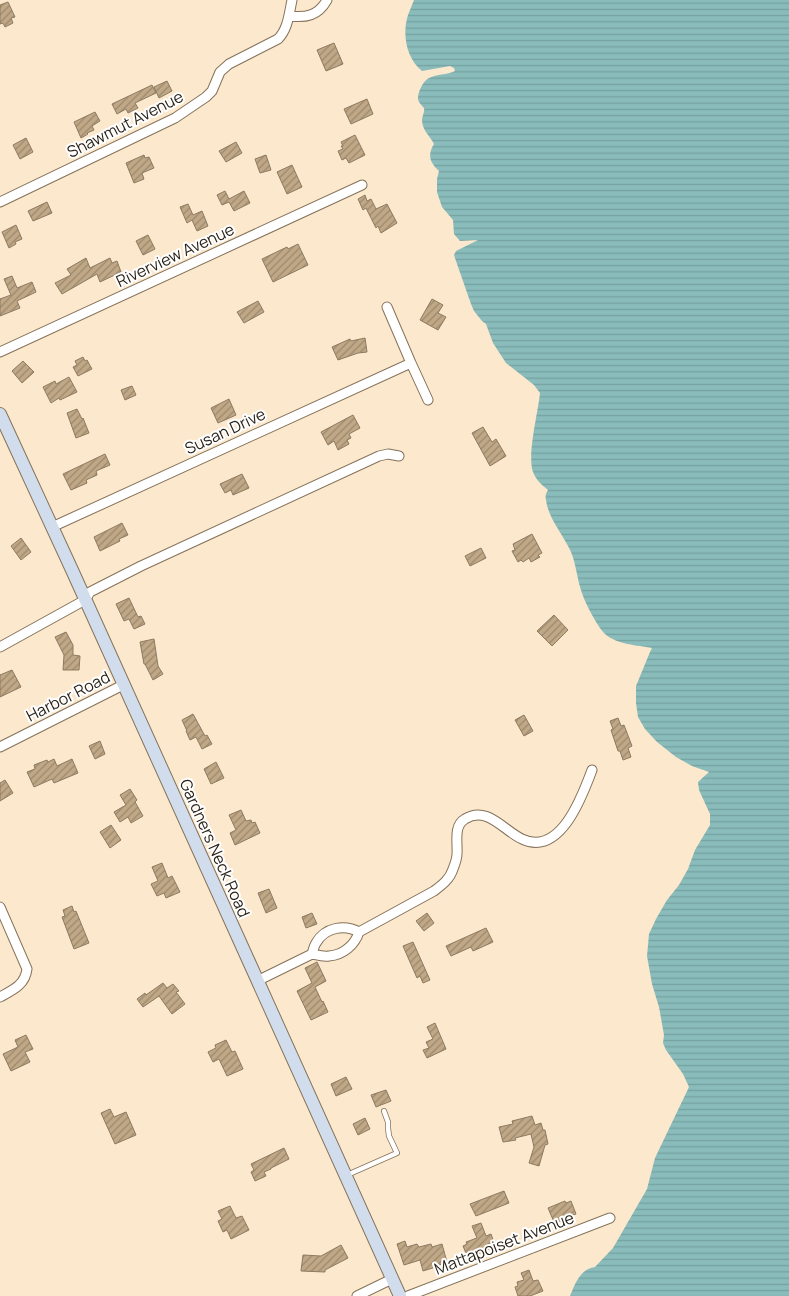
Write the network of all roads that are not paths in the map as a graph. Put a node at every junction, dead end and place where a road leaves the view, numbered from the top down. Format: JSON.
{"nodes":[{"id":1,"x":292,"y":0,"type":"edge"},
{"id":2,"x":327,"y":0,"type":"edge"},
{"id":3,"x":289,"y":16,"type":"junction"},
{"id":4,"x":362,"y":185,"type":"dead end"},
{"id":5,"x":0,"y":202,"type":"edge"},
{"id":6,"x":387,"y":307,"type":"dead end"},
{"id":7,"x":0,"y":352,"type":"edge"},
{"id":8,"x":410,"y":363,"type":"junction"},
{"id":9,"x":428,"y":400,"type":"dead end"},
{"id":10,"x":0,"y":414,"type":"edge"},
{"id":11,"x":3,"y":428,"type":"edge"},
{"id":12,"x":399,"y":456,"type":"dead end"},
{"id":13,"x":52,"y":527,"type":"junction"},
{"id":14,"x":85,"y":600,"type":"junction"},
{"id":15,"x":0,"y":647,"type":"edge"},
{"id":16,"x":123,"y":684,"type":"junction"},
{"id":17,"x":0,"y":747,"type":"edge"},
{"id":18,"x":592,"y":770,"type":"dead end"},
{"id":19,"x":0,"y":907,"type":"edge"},
{"id":20,"x":359,"y":932,"type":"junction"},
{"id":21,"x":312,"y":954,"type":"junction"},
{"id":22,"x":257,"y":981,"type":"junction"},
{"id":23,"x":0,"y":998,"type":"edge"},
{"id":24,"x":384,"y":1111,"type":"dead end"},
{"id":25,"x":346,"y":1176,"type":"junction"},
{"id":26,"x":610,"y":1218,"type":"dead end"},
{"id":27,"x":392,"y":1279,"type":"junction"},
{"id":28,"x":357,"y":1296,"type":"edge"},
{"id":29,"x":400,"y":1296,"type":"edge"},
{"id":30,"x":408,"y":1296,"type":"edge"}],
"edges":[{"from":1,"to":3,"type":"street","name":"Shawmut Avenue"},
{"from":2,"to":3,"type":"street"},
{"from":3,"to":5,"type":"street","name":"Shawmut Avenue"},
{"from":4,"to":7,"type":"street","name":"Riverview Avenue"},
{"from":6,"to":8,"type":"street"},
{"from":8,"to":9,"type":"street"},
{"from":8,"to":13,"type":"street","name":"Susan Drive"},
{"from":10,"to":11,"type":"street","name":"Gardners Neck Road"},
{"from":11,"to":13,"type":"street","name":"Gardners Neck Road"},
{"from":12,"to":14,"type":"street"},
{"from":13,"to":14,"type":"street","name":"Gardners Neck Road"},
{"from":14,"to":15,"type":"street"},
{"from":14,"to":16,"type":"street","name":"Gardners Neck Road"},
{"from":16,"to":17,"type":"street","name":"Harbor Road"},
{"from":16,"to":22,"type":"street","name":"Gardners Neck Road"},
{"from":18,"to":20,"type":"street"},
{"from":19,"to":23,"type":"street"},
{"from":20,"to":21,"type":"street"},
{"from":20,"to":21,"type":"street"},
{"from":21,"to":22,"type":"street"},
{"from":22,"to":25,"type":"street","name":"Gardners Neck Road"},
{"from":24,"to":25,"type":"lane"},
{"from":25,"to":27,"type":"street","name":"Gardners Neck Road"},
{"from":26,"to":30,"type":"street","name":"Mattapoiset Avenue"},
{"from":27,"to":28,"type":"street"},
{"from":27,"to":29,"type":"street","name":"Gardners Neck Road"}]}
